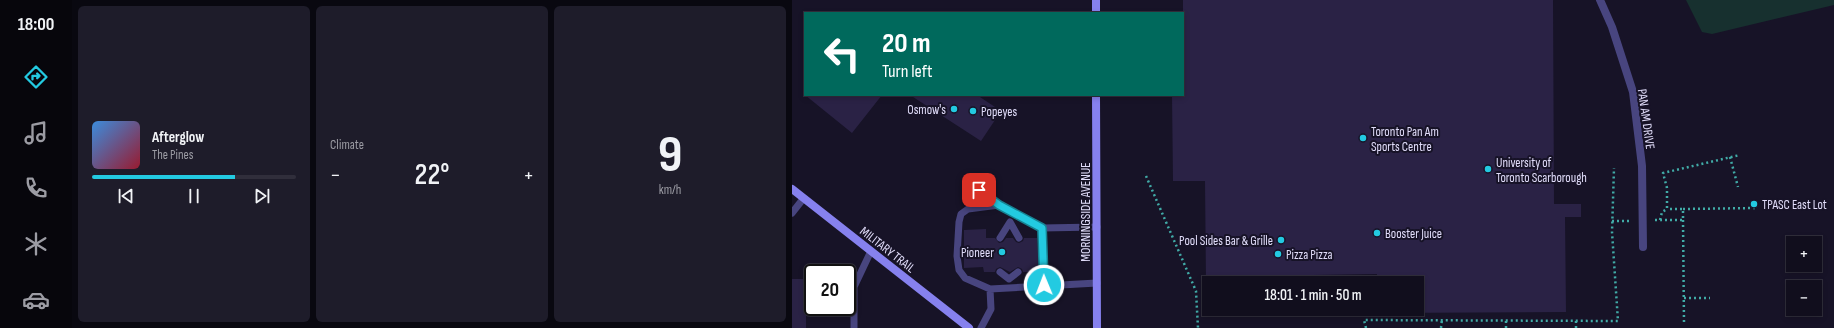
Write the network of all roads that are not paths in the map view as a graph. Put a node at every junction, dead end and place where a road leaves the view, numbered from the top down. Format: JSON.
{"nodes":[{"id":1,"x":1096,"y":0,"type":"edge"},
{"id":2,"x":1600,"y":0,"type":"edge"},
{"id":3,"x":1096,"y":12,"type":"edge"},
{"id":4,"x":1096,"y":96,"type":"edge"},
{"id":5,"x":792,"y":189,"type":"edge"},
{"id":6,"x":979,"y":190,"type":"dead end"},
{"id":7,"x":803,"y":199,"type":"junction"},
{"id":8,"x":999,"y":205,"type":"junction"},
{"id":9,"x":1010,"y":211,"type":"junction"},
{"id":10,"x":792,"y":213,"type":"edge"},
{"id":11,"x":1010,"y":222,"type":"junction"},
{"id":12,"x":1097,"y":227,"type":"junction"},
{"id":13,"x":1042,"y":228,"type":"junction"},
{"id":14,"x":1000,"y":238,"type":"dead end"},
{"id":15,"x":1019,"y":238,"type":"dead end"},
{"id":16,"x":1643,"y":247,"type":"dead end"},
{"id":17,"x":872,"y":251,"type":"junction"},
{"id":18,"x":1000,"y":272,"type":"dead end"},
{"id":19,"x":1018,"y":272,"type":"dead end"},
{"id":20,"x":1009,"y":279,"type":"junction"},
{"id":21,"x":1097,"y":283,"type":"junction"},
{"id":22,"x":1044,"y":285,"type":"junction"},
{"id":23,"x":1010,"y":288,"type":"junction"},
{"id":24,"x":990,"y":289,"type":"junction"},
{"id":25,"x":854,"y":328,"type":"edge"},
{"id":26,"x":969,"y":328,"type":"edge"},
{"id":27,"x":981,"y":328,"type":"edge"},
{"id":28,"x":1097,"y":328,"type":"edge"}],
"edges":[{"from":1,"to":3,"type":"main road"},
{"from":2,"to":16,"type":"street","name":"PAN AM DRIVE"},
{"from":4,"to":12,"type":"main road","name":"MORNINGSIDE AVENUE"},
{"from":5,"to":7,"type":"main road","name":"MILITARY TRAIL"},
{"from":6,"to":8,"type":"lane"},
{"from":7,"to":10,"type":"lane"},
{"from":7,"to":17,"type":"main road","name":"MILITARY TRAIL"},
{"from":8,"to":9,"type":"lane"},
{"from":8,"to":24,"type":"lane"},
{"from":9,"to":11,"type":"lane"},
{"from":9,"to":13,"type":"lane"},
{"from":11,"to":14,"type":"lane"},
{"from":11,"to":15,"type":"lane"},
{"from":12,"to":13,"type":"lane"},
{"from":12,"to":21,"type":"main road","name":"MORNINGSIDE AVENUE"},
{"from":13,"to":22,"type":"lane"},
{"from":17,"to":25,"type":"lane"},
{"from":17,"to":26,"type":"main road","name":"MILITARY TRAIL"},
{"from":18,"to":20,"type":"lane"},
{"from":19,"to":20,"type":"lane"},
{"from":20,"to":23,"type":"lane"},
{"from":21,"to":22,"type":"lane"},
{"from":21,"to":28,"type":"main road","name":"MORNINGSIDE AVENUE"},
{"from":22,"to":23,"type":"lane"},
{"from":23,"to":24,"type":"lane"},
{"from":24,"to":27,"type":"lane"}]}
